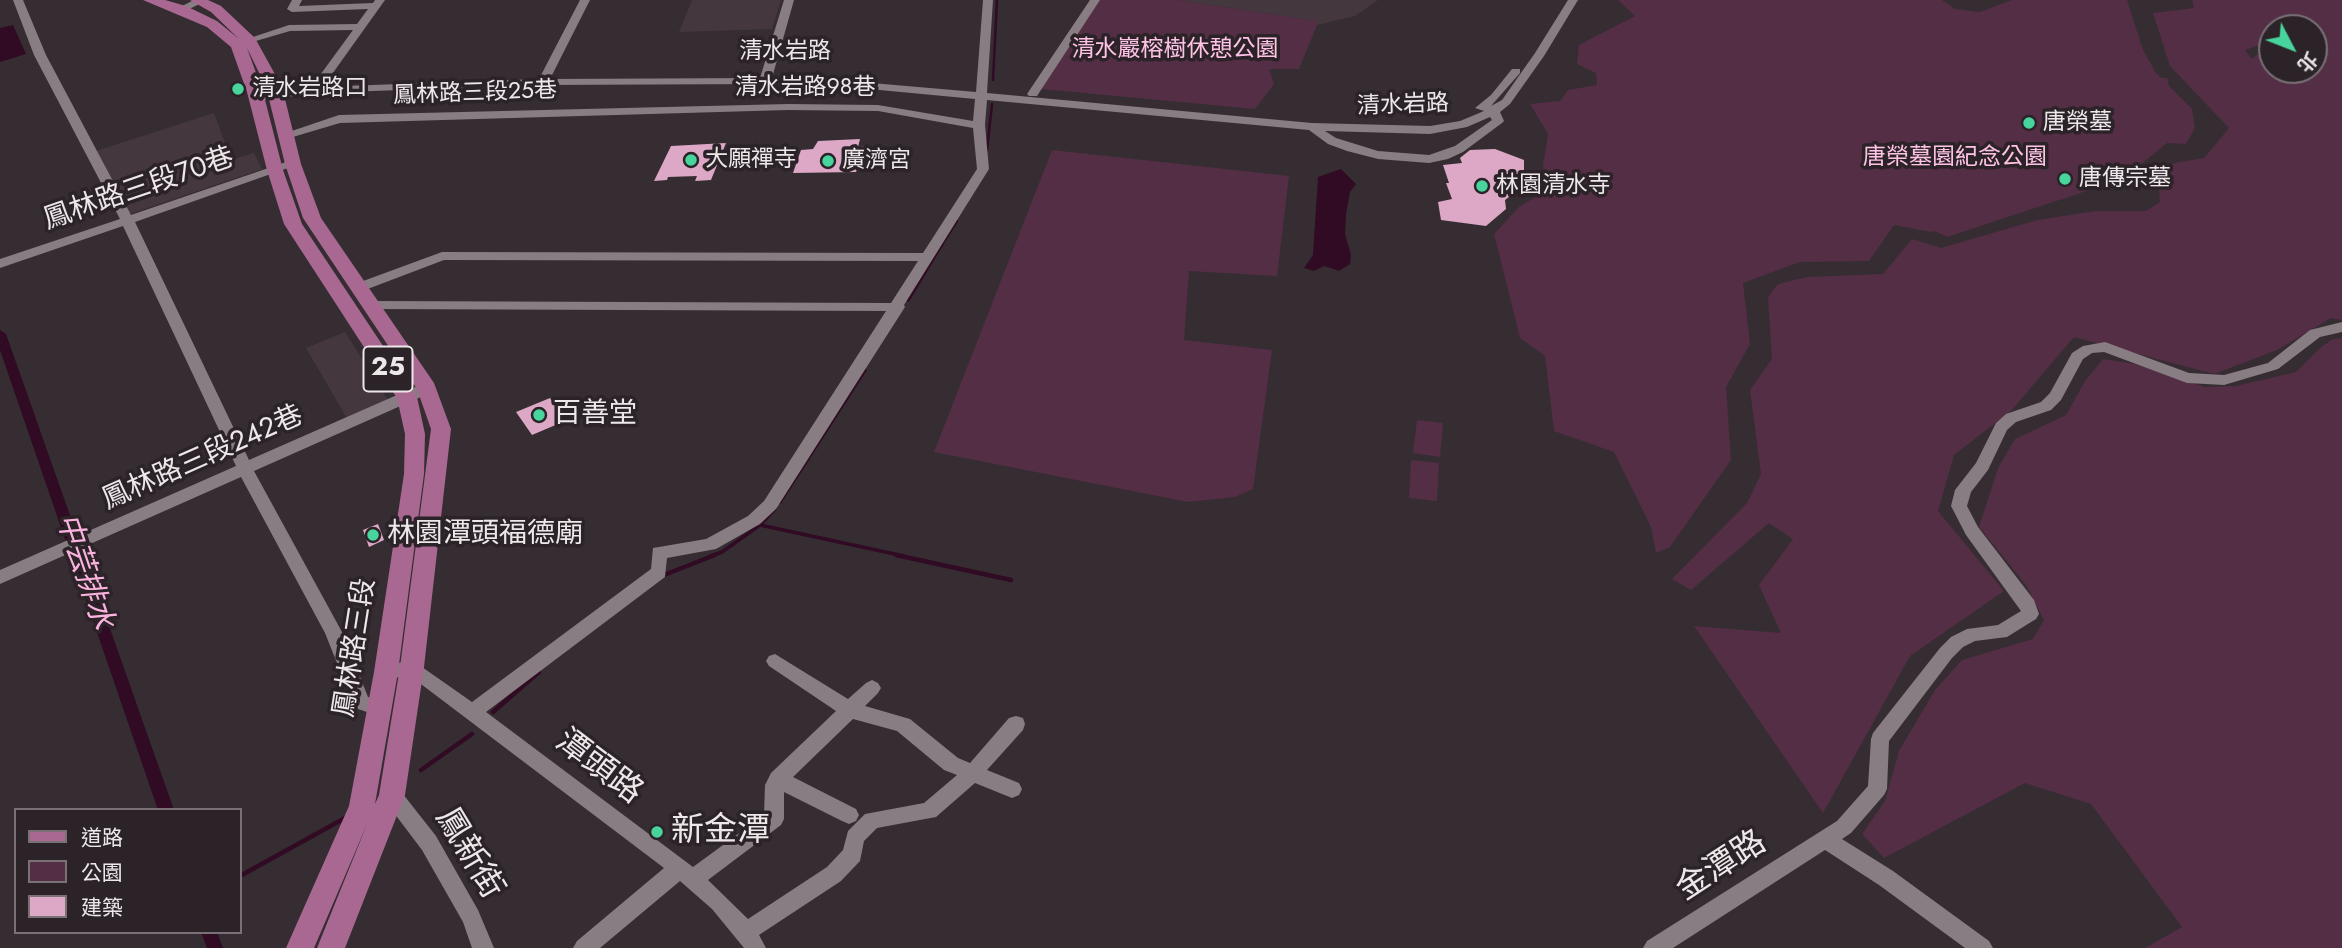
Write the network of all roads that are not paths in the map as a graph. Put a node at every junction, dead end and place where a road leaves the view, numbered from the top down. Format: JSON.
{"nodes":[{"id":1,"x":18,"y":0,"type":"edge"},
{"id":2,"x":150,"y":0,"type":"edge"},
{"id":3,"x":200,"y":0,"type":"edge"},
{"id":4,"x":297,"y":0,"type":"edge"},
{"id":5,"x":585,"y":0,"type":"edge"},
{"id":6,"x":789,"y":0,"type":"edge"},
{"id":7,"x":988,"y":0,"type":"edge"},
{"id":8,"x":1095,"y":0,"type":"edge"},
{"id":9,"x":1573,"y":0,"type":"edge"},
{"id":10,"x":378,"y":3,"type":"edge"},
{"id":11,"x":181,"y":9,"type":"junction"},
{"id":12,"x":360,"y":27,"type":"junction"},
{"id":13,"x":249,"y":40,"type":"junction"},
{"id":14,"x":766,"y":77,"type":"junction"},
{"id":15,"x":545,"y":78,"type":"junction"},
{"id":16,"x":321,"y":82,"type":"junction"},
{"id":17,"x":674,"y":91,"type":"junction"},
{"id":18,"x":266,"y":92,"type":"junction"},
{"id":19,"x":982,"y":94,"type":"junction"},
{"id":20,"x":1033,"y":94,"type":"junction"},
{"id":21,"x":1489,"y":109,"type":"junction"},
{"id":22,"x":1312,"y":124,"type":"junction"},
{"id":23,"x":979,"y":125,"type":"junction"},
{"id":24,"x":286,"y":135,"type":"junction"},
{"id":25,"x":284,"y":167,"type":"junction"},
{"id":26,"x":127,"y":220,"type":"junction"},
{"id":27,"x":927,"y":257,"type":"junction"},
{"id":28,"x":0,"y":264,"type":"edge"},
{"id":29,"x":360,"y":287,"type":"junction"},
{"id":30,"x":373,"y":305,"type":"junction"},
{"id":31,"x":898,"y":307,"type":"junction"},
{"id":32,"x":2342,"y":327,"type":"edge"},
{"id":33,"x":427,"y":388,"type":"junction"},
{"id":34,"x":407,"y":397,"type":"junction"},
{"id":35,"x":245,"y":469,"type":"junction"},
{"id":36,"x":0,"y":577,"type":"edge"},
{"id":37,"x":775,"y":661,"type":"dead end"},
{"id":38,"x":399,"y":670,"type":"junction"},
{"id":39,"x":872,"y":688,"type":"dead end"},
{"id":40,"x":379,"y":708,"type":"junction"},
{"id":41,"x":850,"y":710,"type":"junction"},
{"id":42,"x":471,"y":713,"type":"junction"},
{"id":43,"x":1016,"y":724,"type":"dead end"},
{"id":44,"x":973,"y":773,"type":"junction"},
{"id":45,"x":778,"y":779,"type":"junction"},
{"id":46,"x":1012,"y":789,"type":"dead end"},
{"id":47,"x":392,"y":795,"type":"junction"},
{"id":48,"x":849,"y":815,"type":"dead end"},
{"id":49,"x":1824,"y":839,"type":"junction"},
{"id":50,"x":686,"y":874,"type":"junction"},
{"id":51,"x":750,"y":940,"type":"edge"},
{"id":52,"x":1657,"y":947,"type":"edge"},
{"id":53,"x":300,"y":948,"type":"edge"},
{"id":54,"x":331,"y":948,"type":"edge"},
{"id":55,"x":483,"y":948,"type":"edge"},
{"id":56,"x":584,"y":948,"type":"edge"},
{"id":57,"x":1982,"y":948,"type":"edge"}],
"edges":[{"from":1,"to":26,"type":"street"},
{"from":2,"to":11,"type":"main road","number":"25"},
{"from":3,"to":11,"type":"street"},
{"from":3,"to":13,"type":"main road","number":"25"},
{"from":4,"to":10,"type":"street"},
{"from":5,"to":15,"type":"street"},
{"from":6,"to":14,"type":"street"},
{"from":7,"to":19,"type":"street"},
{"from":8,"to":20,"type":"street"},
{"from":9,"to":21,"type":"street","name":"清水岩路"},
{"from":10,"to":12,"type":"street"},
{"from":11,"to":18,"type":"main road","number":"25"},
{"from":12,"to":13,"type":"street"},
{"from":12,"to":16,"type":"street"},
{"from":13,"to":18,"type":"main road","number":"25"},
{"from":14,"to":17,"type":"street","name":"清水岩路"},
{"from":14,"to":19,"type":"street","name":"清水岩路"},
{"from":15,"to":16,"type":"street","name":"清水岩路"},
{"from":15,"to":17,"type":"street","name":"清水岩路"},
{"from":15,"to":18,"type":"street","name":"清水岩路"},
{"from":16,"to":18,"type":"street","name":"清水岩路"},
{"from":17,"to":23,"type":"street","name":"清水岩路98巷"},
{"from":17,"to":24,"type":"street","name":"鳳林路三段25巷"},
{"from":18,"to":24,"type":"main road","name":"鳳林路三段","number":"25"},
{"from":18,"to":25,"type":"main road","name":"鳳林路三段","number":"25"},
{"from":19,"to":20,"type":"street","name":"清水岩路"},
{"from":19,"to":22,"type":"street","name":"清水岩路"},
{"from":19,"to":23,"type":"street"},
{"from":20,"to":22,"type":"street","name":"清水岩路"},
{"from":21,"to":22,"type":"street","name":"清水岩路"},
{"from":21,"to":22,"type":"street","name":"清水岩路"},
{"from":23,"to":27,"type":"street"},
{"from":24,"to":25,"type":"main road","name":"鳳林路三段","number":"25"},
{"from":25,"to":26,"type":"street","name":"鳳林路三段70巷"},
{"from":25,"to":29,"type":"main road","name":"鳳林路三段","number":"25"},
{"from":25,"to":34,"type":"main road","name":"鳳林路三段","number":"25"},
{"from":26,"to":28,"type":"street","name":"鳳林路三段70巷"},
{"from":26,"to":35,"type":"street"},
{"from":27,"to":29,"type":"street"},
{"from":27,"to":31,"type":"street"},
{"from":29,"to":30,"type":"main road","name":"鳳林路三段","number":"25"},
{"from":30,"to":31,"type":"street"},
{"from":30,"to":33,"type":"main road","name":"鳳林路三段","number":"25"},
{"from":31,"to":42,"type":"street"},
{"from":32,"to":49,"type":"street","name":"金潭路"},
{"from":33,"to":34,"type":"street","name":"鳳林路三段242巷"},
{"from":33,"to":38,"type":"main road","name":"鳳林路三段","number":"25"},
{"from":34,"to":35,"type":"street","name":"鳳林路三段242巷"},
{"from":34,"to":38,"type":"main road","name":"鳳林路三段","number":"25"},
{"from":35,"to":36,"type":"street","name":"鳳林路三段242巷"},
{"from":35,"to":40,"type":"street"},
{"from":37,"to":41,"type":"street"},
{"from":38,"to":40,"type":"main road","name":"鳳林路三段","number":"25"},
{"from":38,"to":42,"type":"street","name":"潭頭路"},
{"from":38,"to":47,"type":"main road","name":"鳳林路三段","number":"25"},
{"from":39,"to":41,"type":"street"},
{"from":40,"to":53,"type":"main road","name":"鳳林路三段","number":"25"},
{"from":41,"to":44,"type":"street"},
{"from":41,"to":45,"type":"street"},
{"from":42,"to":50,"type":"street","name":"潭頭路"},
{"from":43,"to":44,"type":"street"},
{"from":44,"to":46,"type":"street"},
{"from":44,"to":51,"type":"street"},
{"from":45,"to":48,"type":"street"},
{"from":45,"to":50,"type":"street"},
{"from":47,"to":54,"type":"main road","name":"鳳林路三段","number":"25"},
{"from":47,"to":55,"type":"street","name":"鳳新街"},
{"from":49,"to":52,"type":"street","name":"金潭路"},
{"from":49,"to":57,"type":"street"},
{"from":50,"to":51,"type":"street","name":"潭頭路"},
{"from":50,"to":56,"type":"street"}]}
